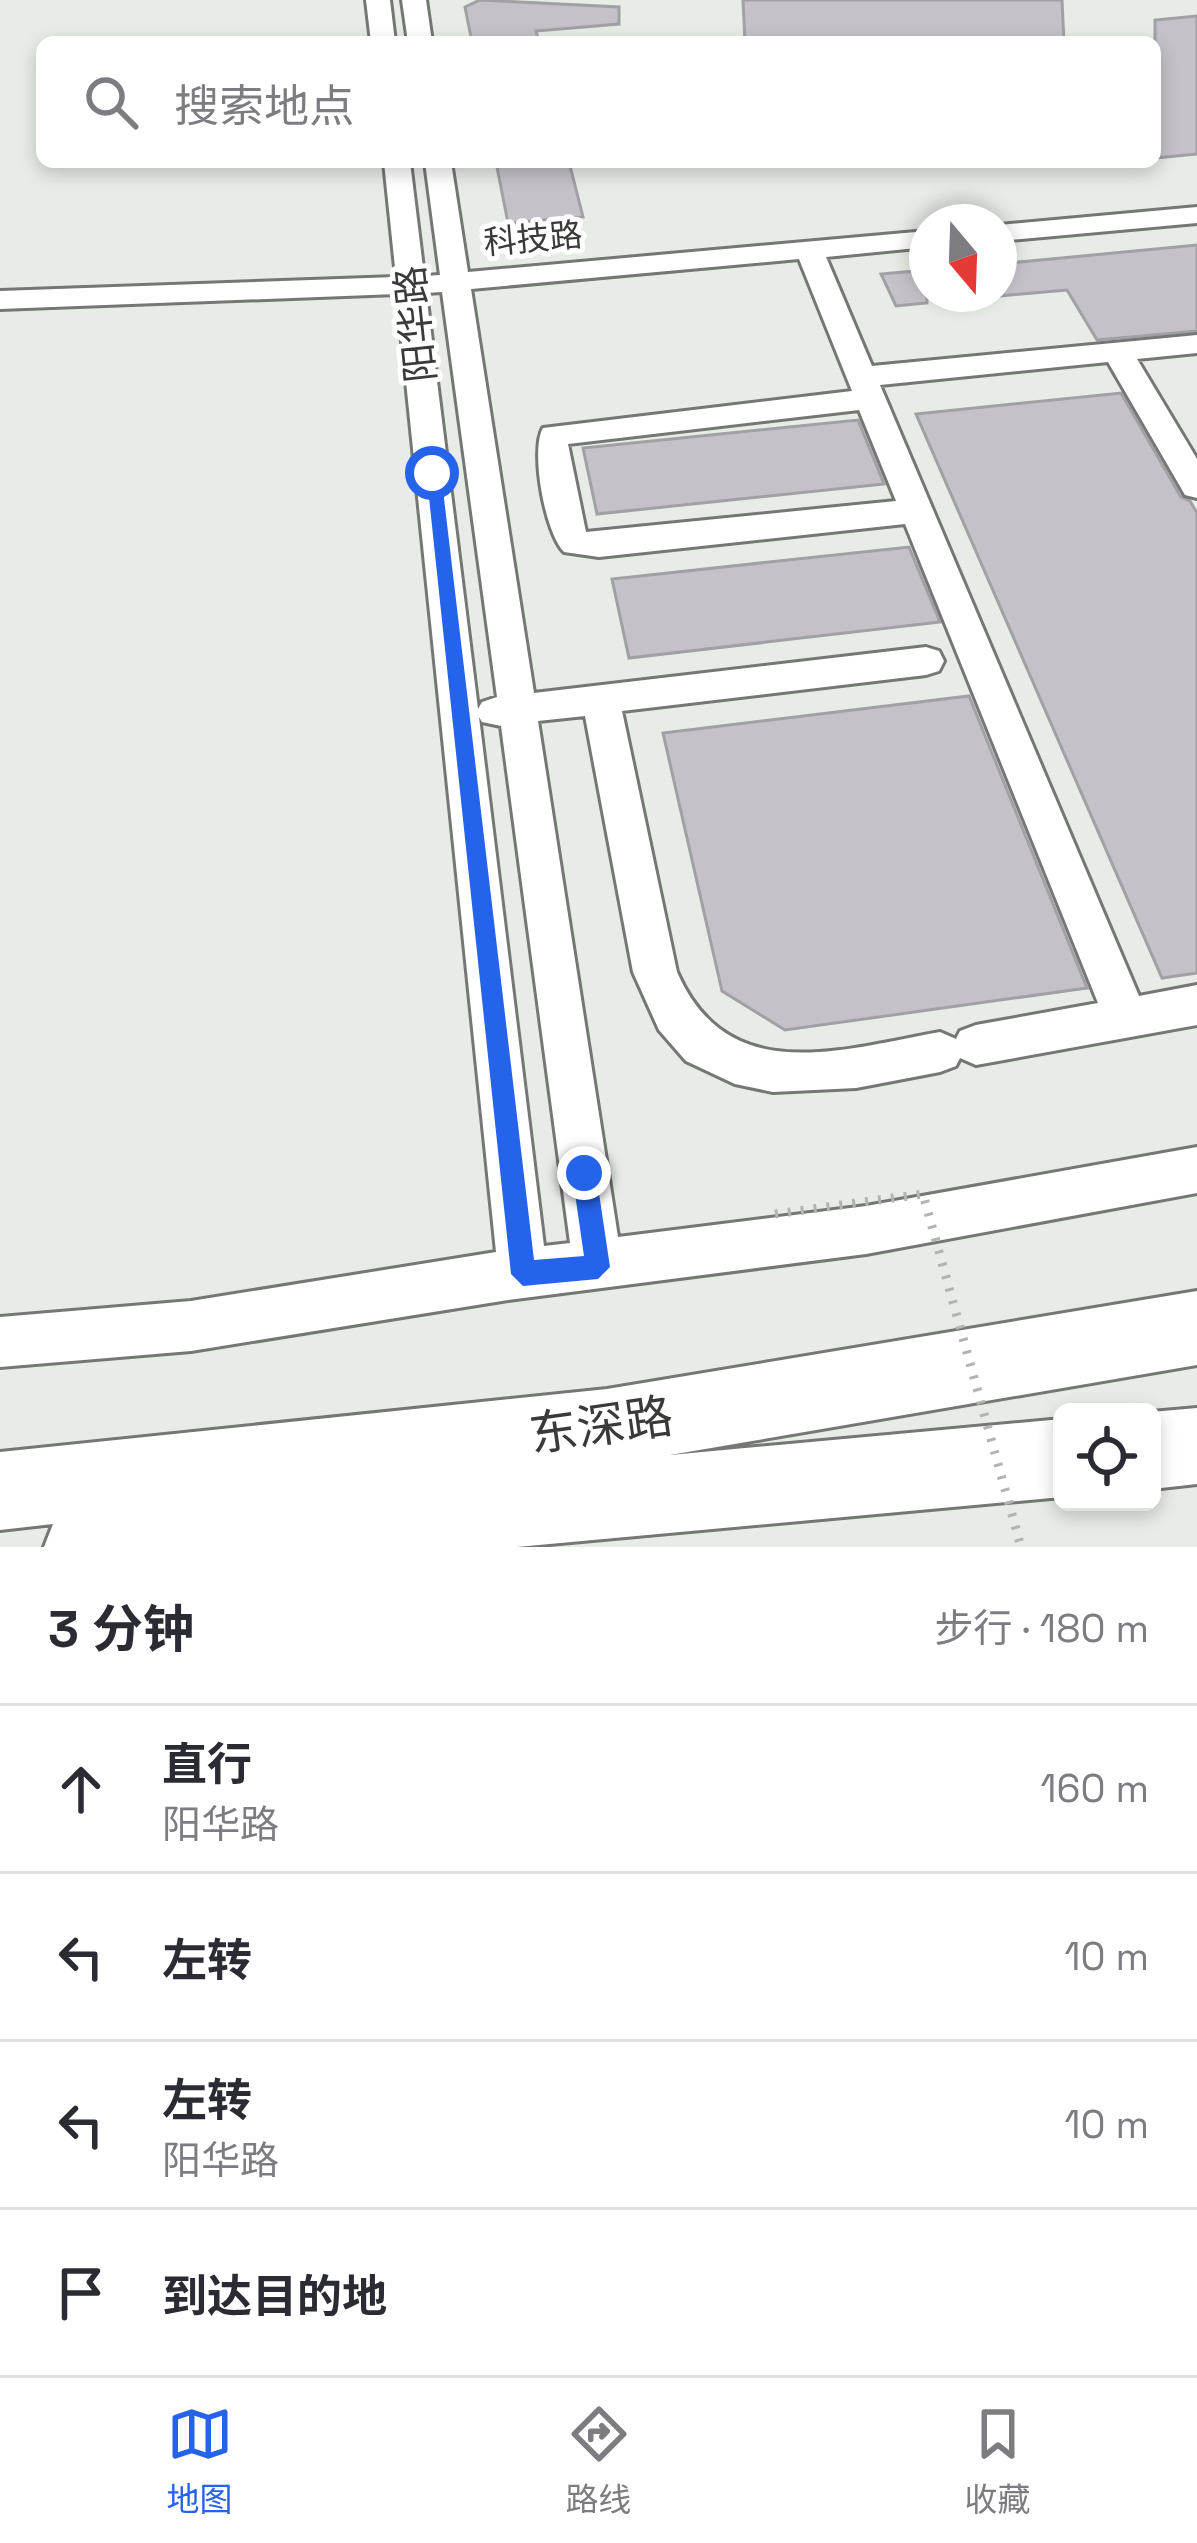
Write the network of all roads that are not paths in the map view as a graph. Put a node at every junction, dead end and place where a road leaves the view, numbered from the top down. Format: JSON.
{"nodes":[{"id":1,"x":379,"y":0,"type":"edge"},
{"id":2,"x":414,"y":0,"type":"edge"},
{"id":3,"x":382,"y":36,"type":"edge"},
{"id":4,"x":419,"y":36,"type":"edge"},
{"id":5,"x":398,"y":168,"type":"edge"},
{"id":6,"x":439,"y":168,"type":"edge"},
{"id":7,"x":1197,"y":215,"type":"edge"},
{"id":8,"x":1017,"y":230,"type":"edge"},
{"id":9,"x":909,"y":241,"type":"edge"},
{"id":10,"x":809,"y":250,"type":"junction"},
{"id":11,"x":455,"y":282,"type":"junction"},
{"id":12,"x":411,"y":284,"type":"junction"},
{"id":13,"x":0,"y":300,"type":"edge"},
{"id":14,"x":1197,"y":344,"type":"edge"},
{"id":15,"x":1118,"y":352,"type":"junction"},
{"id":16,"x":866,"y":388,"type":"junction"},
{"id":17,"x":1197,"y":487,"type":"edge"},
{"id":18,"x":916,"y":511,"type":"junction"},
{"id":19,"x":926,"y":661,"type":"dead end"},
{"id":20,"x":601,"y":700,"type":"junction"},
{"id":21,"x":495,"y":712,"type":"dead end"},
{"id":22,"x":1197,"y":1005,"type":"edge"},
{"id":23,"x":1126,"y":1018,"type":"junction"},
{"id":24,"x":1197,"y":1170,"type":"edge"},
{"id":25,"x":598,"y":1267,"type":"junction"},
{"id":26,"x":523,"y":1274,"type":"junction"},
{"id":27,"x":1197,"y":1328,"type":"edge"},
{"id":28,"x":0,"y":1342,"type":"edge"},
{"id":29,"x":1197,"y":1446,"type":"edge"},
{"id":30,"x":1161,"y":1449,"type":"edge"},
{"id":31,"x":1053,"y":1459,"type":"edge"},
{"id":32,"x":0,"y":1491,"type":"edge"},
{"id":33,"x":84,"y":1547,"type":"edge"}],
"edges":[{"from":1,"to":3,"type":"street"},
{"from":2,"to":4,"type":"street"},
{"from":5,"to":12,"type":"street","name":"阳华路"},
{"from":6,"to":11,"type":"street","name":"阳华路"},
{"from":7,"to":8,"type":"street"},
{"from":9,"to":10,"type":"street","name":"科技路"},
{"from":10,"to":11,"type":"street","name":"科技路"},
{"from":10,"to":16,"type":"street"},
{"from":11,"to":12,"type":"street","name":"科技路"},
{"from":11,"to":25,"type":"street","name":"阳华路"},
{"from":12,"to":13,"type":"street","name":"科技路"},
{"from":12,"to":26,"type":"street","name":"阳华路"},
{"from":14,"to":15,"type":"street"},
{"from":15,"to":16,"type":"street"},
{"from":15,"to":17,"type":"street"},
{"from":16,"to":18,"type":"street"},
{"from":16,"to":18,"type":"street"},
{"from":18,"to":23,"type":"street"},
{"from":19,"to":20,"type":"street"},
{"from":20,"to":21,"type":"street"},
{"from":20,"to":23,"type":"street"},
{"from":22,"to":23,"type":"street"},
{"from":24,"to":25,"type":"street"},
{"from":25,"to":26,"type":"street"},
{"from":26,"to":28,"type":"street"},
{"from":27,"to":32,"type":"highway","name":"东深路"},
{"from":29,"to":30,"type":"highway"},
{"from":31,"to":33,"type":"highway","name":"东深路"}]}
